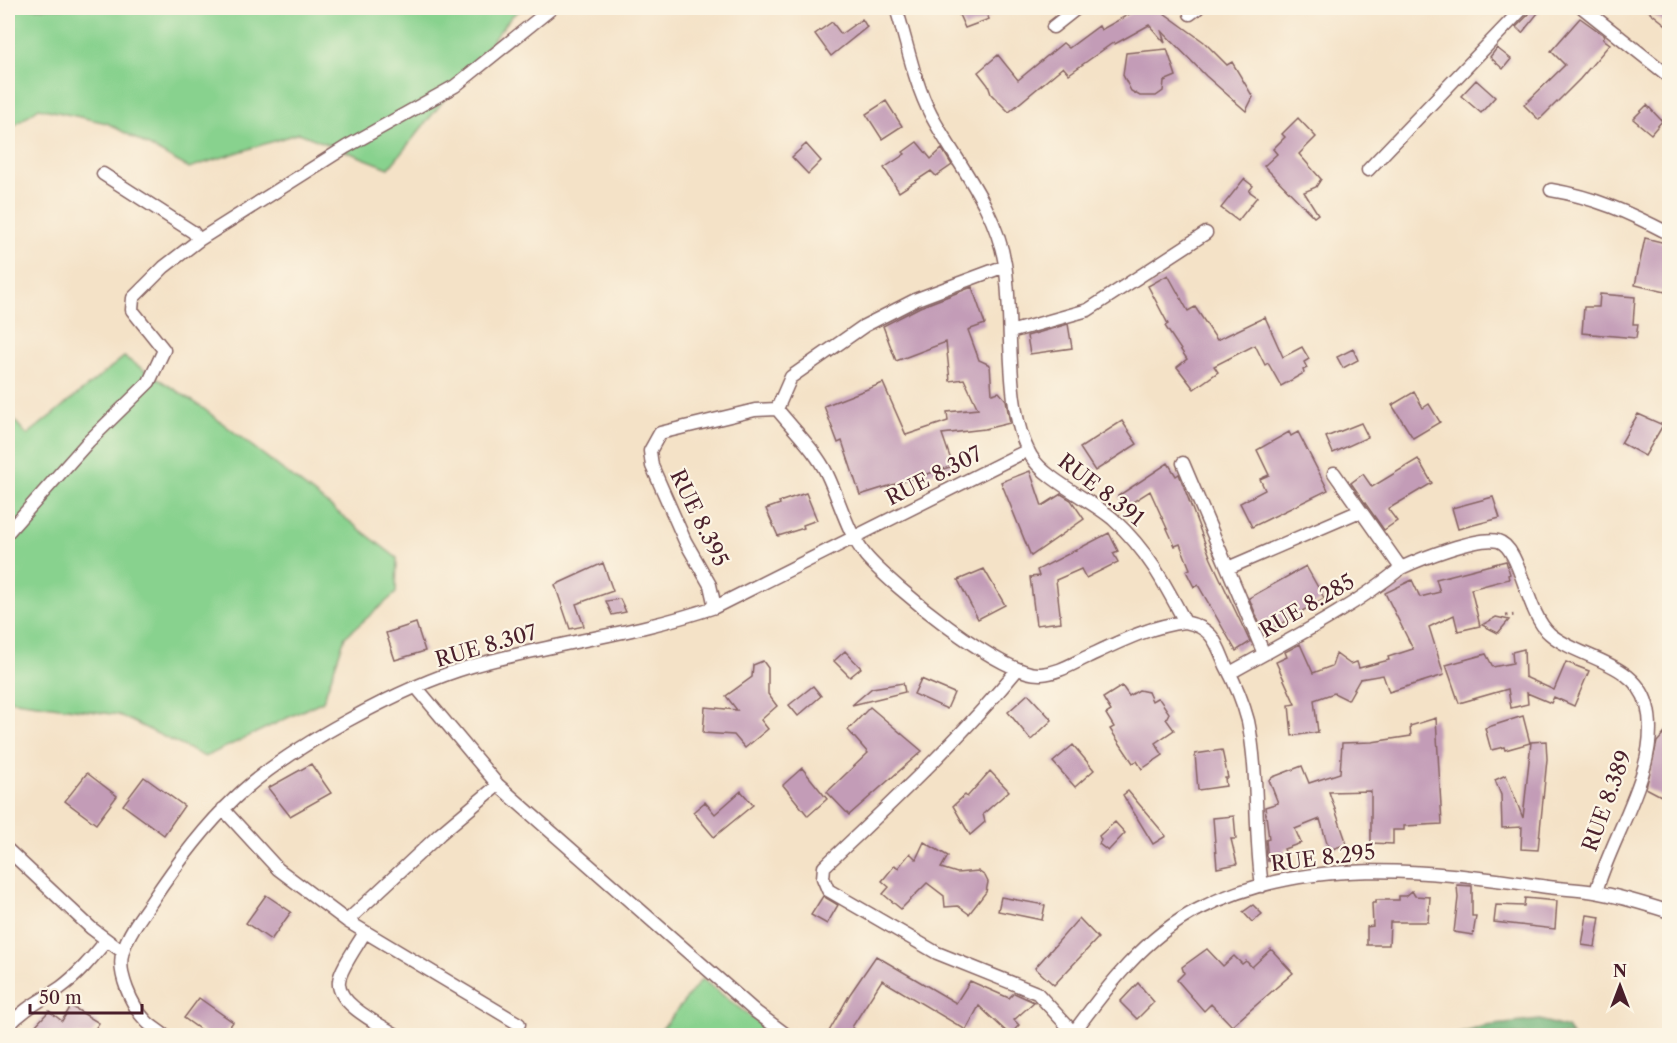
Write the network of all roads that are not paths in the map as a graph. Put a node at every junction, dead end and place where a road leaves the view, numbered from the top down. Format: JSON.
{"nodes":[{"id":1,"x":552,"y":8,"type":"edge"},
{"id":2,"x":896,"y":8,"type":"edge"},
{"id":3,"x":1077,"y":8,"type":"edge"},
{"id":4,"x":1523,"y":8,"type":"edge"},
{"id":5,"x":1583,"y":8,"type":"edge"},
{"id":6,"x":1053,"y":27,"type":"dead end"},
{"id":7,"x":1670,"y":77,"type":"edge"},
{"id":8,"x":1368,"y":170,"type":"dead end"},
{"id":9,"x":103,"y":174,"type":"dead end"},
{"id":10,"x":1551,"y":190,"type":"dead end"},
{"id":11,"x":1206,"y":233,"type":"dead end"},
{"id":12,"x":1670,"y":234,"type":"edge"},
{"id":13,"x":199,"y":240,"type":"junction"},
{"id":14,"x":1005,"y":266,"type":"junction"},
{"id":15,"x":1010,"y":332,"type":"junction"},
{"id":16,"x":777,"y":409,"type":"junction"},
{"id":17,"x":1028,"y":450,"type":"junction"},
{"id":18,"x":1183,"y":463,"type":"dead end"},
{"id":19,"x":1334,"y":473,"type":"dead end"},
{"id":20,"x":1360,"y":512,"type":"junction"},
{"id":21,"x":8,"y":532,"type":"edge"},
{"id":22,"x":854,"y":538,"type":"junction"},
{"id":23,"x":1228,"y":568,"type":"junction"},
{"id":24,"x":1401,"y":568,"type":"junction"},
{"id":25,"x":715,"y":607,"type":"junction"},
{"id":26,"x":1185,"y":622,"type":"junction"},
{"id":27,"x":1264,"y":654,"type":"junction"},
{"id":28,"x":1017,"y":670,"type":"junction"},
{"id":29,"x":1230,"y":673,"type":"junction"},
{"id":30,"x":417,"y":688,"type":"junction"},
{"id":31,"x":498,"y":785,"type":"junction"},
{"id":32,"x":223,"y":809,"type":"junction"},
{"id":33,"x":8,"y":850,"type":"edge"},
{"id":34,"x":1262,"y":886,"type":"junction"},
{"id":35,"x":1596,"y":892,"type":"junction"},
{"id":36,"x":1670,"y":912,"type":"edge"},
{"id":37,"x":347,"y":921,"type":"junction"},
{"id":38,"x":365,"y":932,"type":"junction"},
{"id":39,"x":106,"y":941,"type":"junction"},
{"id":40,"x":123,"y":951,"type":"junction"},
{"id":41,"x":519,"y":1024,"type":"dead end"},
{"id":42,"x":8,"y":1026,"type":"edge"},
{"id":43,"x":1072,"y":1034,"type":"edge"},
{"id":44,"x":165,"y":1035,"type":"edge"},
{"id":45,"x":398,"y":1035,"type":"edge"},
{"id":46,"x":789,"y":1035,"type":"edge"}],
"edges":[{"from":1,"to":13,"type":"street"},
{"from":2,"to":14,"type":"street","name":"RUE 8.391"},
{"from":3,"to":6,"type":"street"},
{"from":4,"to":8,"type":"street"},
{"from":5,"to":7,"type":"street"},
{"from":9,"to":13,"type":"street"},
{"from":10,"to":12,"type":"street"},
{"from":11,"to":15,"type":"street"},
{"from":13,"to":21,"type":"street"},
{"from":14,"to":15,"type":"street","name":"RUE 8.391"},
{"from":14,"to":16,"type":"street"},
{"from":15,"to":17,"type":"street","name":"RUE 8.391"},
{"from":16,"to":22,"type":"street"},
{"from":16,"to":25,"type":"street","name":"RUE 8.395"},
{"from":17,"to":22,"type":"street","name":"RUE 8.307"},
{"from":17,"to":26,"type":"street","name":"RUE 8.391"},
{"from":18,"to":23,"type":"street"},
{"from":19,"to":20,"type":"street"},
{"from":20,"to":23,"type":"street"},
{"from":20,"to":24,"type":"street"},
{"from":22,"to":25,"type":"street","name":"RUE 8.307"},
{"from":22,"to":28,"type":"street"},
{"from":23,"to":27,"type":"street"},
{"from":24,"to":27,"type":"street","name":"RUE 8.285"},
{"from":24,"to":35,"type":"street","name":"RUE 8.389"},
{"from":25,"to":30,"type":"street","name":"RUE 8.307"},
{"from":26,"to":28,"type":"street"},
{"from":26,"to":29,"type":"street"},
{"from":27,"to":29,"type":"street","name":"RUE 8.285"},
{"from":28,"to":43,"type":"street"},
{"from":29,"to":34,"type":"street"},
{"from":30,"to":31,"type":"street"},
{"from":30,"to":32,"type":"street","name":"RUE 8.307"},
{"from":31,"to":37,"type":"street"},
{"from":31,"to":46,"type":"street"},
{"from":32,"to":37,"type":"street"},
{"from":32,"to":40,"type":"street","name":"RUE 8.307"},
{"from":33,"to":39,"type":"street"},
{"from":34,"to":35,"type":"street","name":"RUE 8.295"},
{"from":34,"to":43,"type":"street","name":"RUE 8.295"},
{"from":35,"to":36,"type":"street","name":"RUE 8.295"},
{"from":37,"to":38,"type":"street"},
{"from":38,"to":41,"type":"street"},
{"from":38,"to":45,"type":"street"},
{"from":39,"to":40,"type":"street"},
{"from":39,"to":42,"type":"street"},
{"from":40,"to":44,"type":"street"}]}
